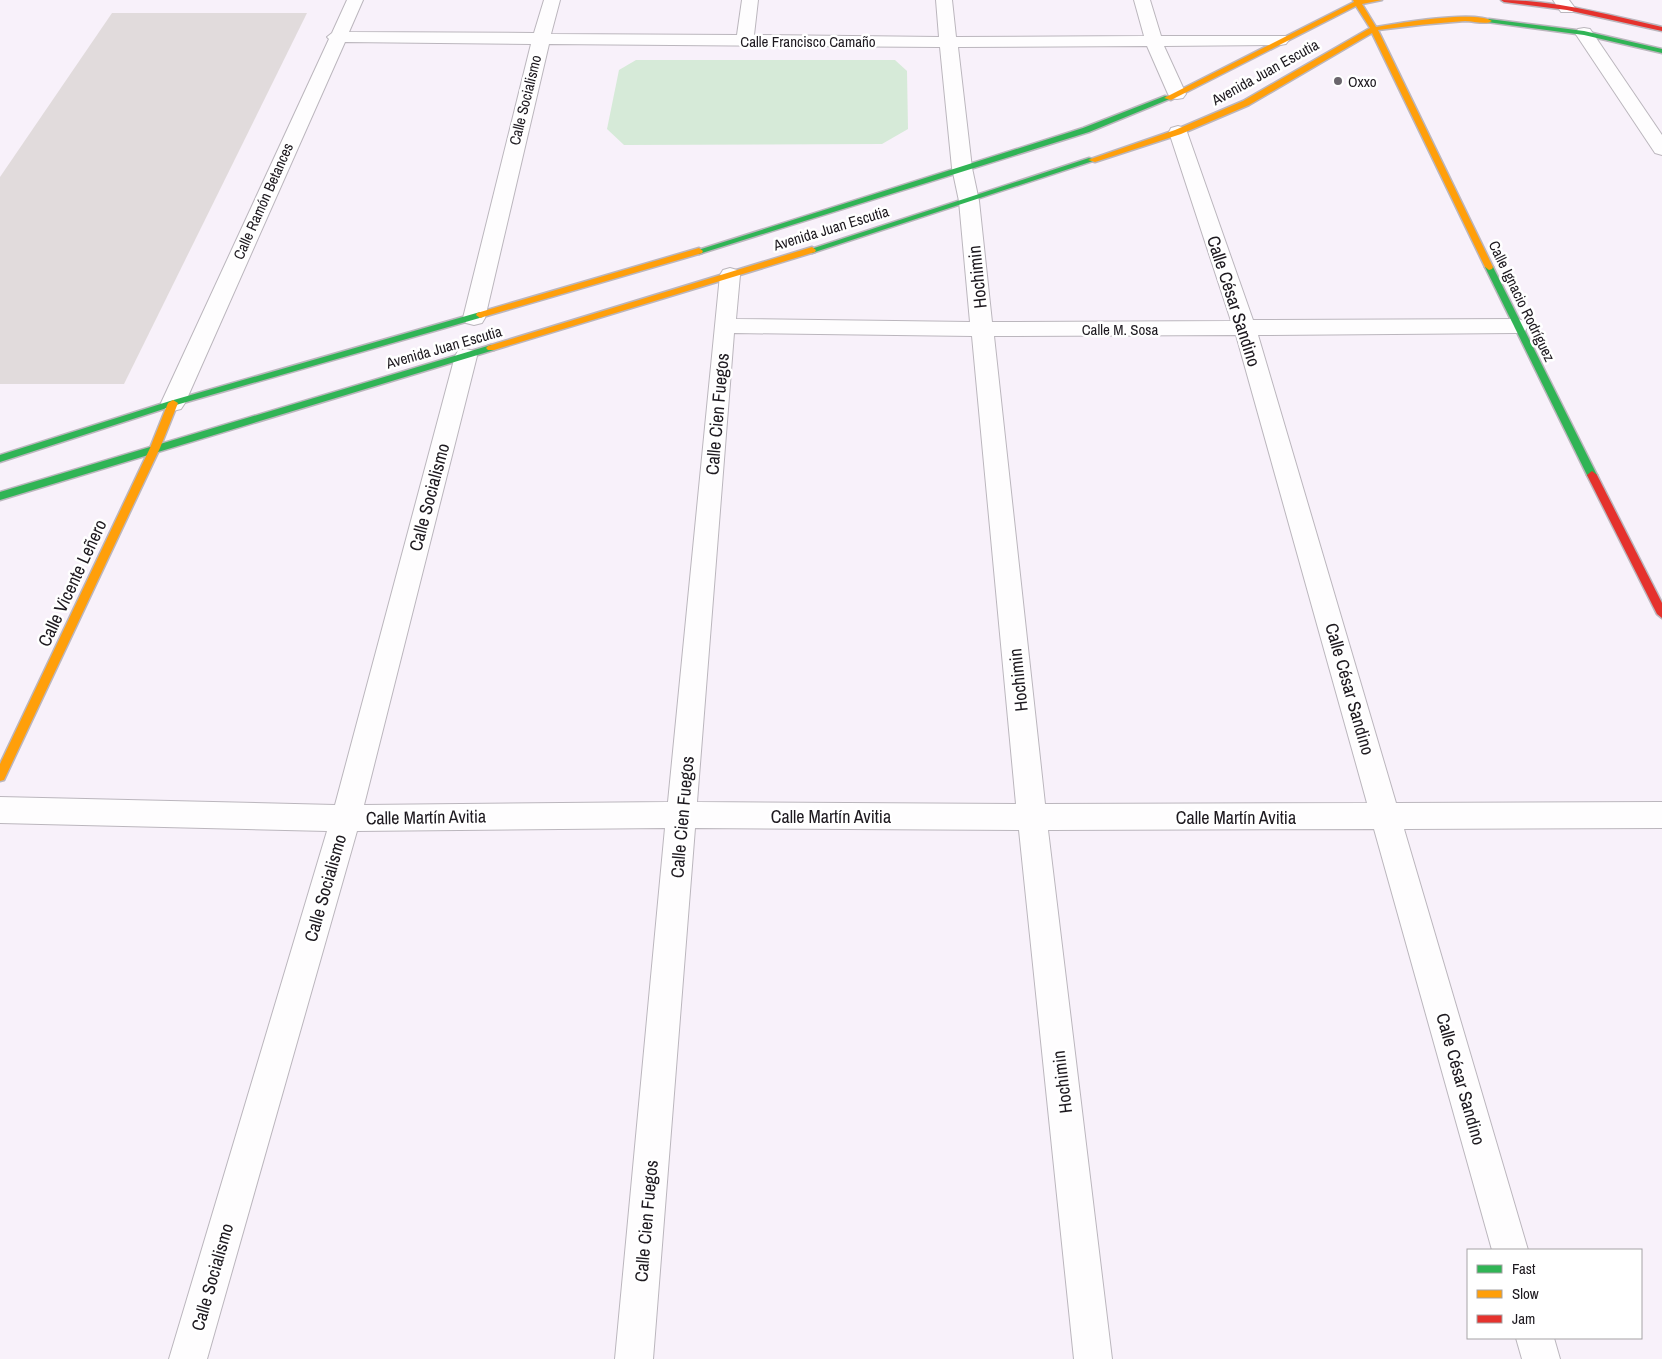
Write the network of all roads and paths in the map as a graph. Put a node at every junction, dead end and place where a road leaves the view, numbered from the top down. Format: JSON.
{"nodes":[{"id":1,"x":355,"y":0,"type":"edge"},
{"id":2,"x":552,"y":0,"type":"edge"},
{"id":3,"x":750,"y":0,"type":"edge"},
{"id":4,"x":944,"y":0,"type":"edge"},
{"id":5,"x":1142,"y":0,"type":"edge"},
{"id":6,"x":1379,"y":0,"type":"edge"},
{"id":7,"x":1504,"y":0,"type":"edge"},
{"id":8,"x":1357,"y":1,"type":"edge"},
{"id":9,"x":1564,"y":4,"type":"edge"},
{"id":10,"x":1374,"y":29,"type":"junction"},
{"id":11,"x":1662,"y":29,"type":"edge"},
{"id":12,"x":1584,"y":33,"type":"junction"},
{"id":13,"x":336,"y":37,"type":"junction"},
{"id":14,"x":540,"y":39,"type":"junction"},
{"id":15,"x":1280,"y":40,"type":"junction"},
{"id":16,"x":745,"y":41,"type":"junction"},
{"id":17,"x":949,"y":42,"type":"junction"},
{"id":18,"x":1154,"y":42,"type":"junction"},
{"id":19,"x":1662,"y":50,"type":"edge"},
{"id":20,"x":1177,"y":94,"type":"junction"},
{"id":21,"x":1178,"y":132,"type":"junction"},
{"id":22,"x":1662,"y":149,"type":"edge"},
{"id":23,"x":962,"y":168,"type":"junction"},
{"id":24,"x":969,"y":201,"type":"junction"},
{"id":25,"x":730,"y":275,"type":"junction"},
{"id":26,"x":474,"y":318,"type":"junction"},
{"id":27,"x":724,"y":326,"type":"junction"},
{"id":28,"x":1517,"y":326,"type":"junction"},
{"id":29,"x":983,"y":329,"type":"junction"},
{"id":30,"x":1245,"y":329,"type":"junction"},
{"id":31,"x":466,"y":356,"type":"junction"},
{"id":32,"x":173,"y":403,"type":"junction"},
{"id":33,"x":155,"y":448,"type":"junction"},
{"id":34,"x":0,"y":459,"type":"edge"},
{"id":35,"x":0,"y":496,"type":"edge"},
{"id":36,"x":1662,"y":614,"type":"edge"},
{"id":37,"x":0,"y":776,"type":"edge"},
{"id":38,"x":0,"y":810,"type":"edge"},
{"id":39,"x":683,"y":815,"type":"junction"},
{"id":40,"x":1662,"y":815,"type":"edge"},
{"id":41,"x":1386,"y":816,"type":"junction"},
{"id":42,"x":1032,"y":817,"type":"junction"},
{"id":43,"x":346,"y":818,"type":"junction"},
{"id":44,"x":1510,"y":1249,"type":"edge"},
{"id":45,"x":1535,"y":1339,"type":"edge"},
{"id":46,"x":188,"y":1359,"type":"edge"},
{"id":47,"x":634,"y":1359,"type":"edge"},
{"id":48,"x":1093,"y":1359,"type":"edge"},
{"id":49,"x":1541,"y":1359,"type":"edge"}],
"edges":[{"from":1,"to":13,"type":"street","name":"Calle Ramón Betances"},
{"from":2,"to":14,"type":"street","name":"Calle Socialismo"},
{"from":3,"to":16,"type":"street"},
{"from":4,"to":17,"type":"street","name":"Hochimin"},
{"from":5,"to":18,"type":"street"},
{"from":6,"to":8,"type":"main road","name":"Avenida Juan Escutia"},
{"from":7,"to":9,"type":"main road"},
{"from":8,"to":10,"type":"main road","name":"Calle Ignacio Rodríguez"},
{"from":8,"to":15,"type":"main road","name":"Avenida Juan Escutia"},
{"from":9,"to":11,"type":"main road"},
{"from":10,"to":12,"type":"main road","name":"Avenida Juan Escutia"},
{"from":10,"to":21,"type":"main road","name":"Avenida Juan Escutia"},
{"from":10,"to":28,"type":"main road","name":"Calle Ignacio Rodríguez"},
{"from":12,"to":19,"type":"main road","name":"Avenida Juan Escutia"},
{"from":12,"to":22,"type":"street"},
{"from":13,"to":14,"type":"street","name":"Calle Francisco Camaño"},
{"from":13,"to":32,"type":"street","name":"Calle Ramón Betances"},
{"from":14,"to":16,"type":"street","name":"Calle Francisco Camaño"},
{"from":14,"to":26,"type":"street","name":"Calle Socialismo"},
{"from":15,"to":18,"type":"street","name":"Calle Francisco Camaño"},
{"from":15,"to":20,"type":"main road","name":"Avenida Juan Escutia"},
{"from":16,"to":17,"type":"street","name":"Calle Francisco Camaño"},
{"from":17,"to":18,"type":"street","name":"Calle Francisco Camaño"},
{"from":17,"to":23,"type":"street","name":"Hochimin"},
{"from":18,"to":20,"type":"street"},
{"from":20,"to":23,"type":"main road","name":"Avenida Juan Escutia"},
{"from":21,"to":24,"type":"main road","name":"Avenida Juan Escutia"},
{"from":21,"to":30,"type":"street","name":"Calle César Sandino"},
{"from":23,"to":24,"type":"street","name":"Hochimin"},
{"from":23,"to":26,"type":"main road","name":"Avenida Juan Escutia"},
{"from":24,"to":25,"type":"main road","name":"Avenida Juan Escutia"},
{"from":24,"to":29,"type":"street","name":"Hochimin"},
{"from":25,"to":27,"type":"street","name":"Calle Cien Fuegos"},
{"from":25,"to":31,"type":"main road","name":"Avenida Juan Escutia"},
{"from":26,"to":32,"type":"main road","name":"Avenida Juan Escutia"},
{"from":27,"to":29,"type":"street","name":"Calle M. Sosa"},
{"from":27,"to":39,"type":"street","name":"Calle Cien Fuegos"},
{"from":28,"to":30,"type":"street","name":"Calle M. Sosa"},
{"from":28,"to":36,"type":"main road","name":"Calle Ignacio Rodríguez"},
{"from":29,"to":30,"type":"street","name":"Calle M. Sosa"},
{"from":29,"to":42,"type":"street","name":"Hochimin"},
{"from":30,"to":41,"type":"street","name":"Calle César Sandino"},
{"from":31,"to":33,"type":"main road","name":"Avenida Juan Escutia"},
{"from":31,"to":43,"type":"street","name":"Calle Socialismo"},
{"from":32,"to":33,"type":"main road","name":"Calle Vicente Leñero"},
{"from":32,"to":34,"type":"main road","name":"Avenida Juan Escutia"},
{"from":33,"to":35,"type":"main road","name":"Avenida Juan Escutia"},
{"from":33,"to":37,"type":"main road","name":"Calle Vicente Leñero"},
{"from":38,"to":43,"type":"street","name":"Calle Martín Avitia"},
{"from":39,"to":42,"type":"street","name":"Calle Martín Avitia"},
{"from":39,"to":43,"type":"street","name":"Calle Martín Avitia"},
{"from":39,"to":47,"type":"street","name":"Calle Cien Fuegos"},
{"from":40,"to":41,"type":"street","name":"Calle Martín Avitia"},
{"from":41,"to":42,"type":"street","name":"Calle Martín Avitia"},
{"from":41,"to":44,"type":"street","name":"Calle César Sandino"},
{"from":42,"to":48,"type":"street","name":"Hochimin"},
{"from":43,"to":46,"type":"street","name":"Calle Socialismo"},
{"from":45,"to":49,"type":"street"}]}
